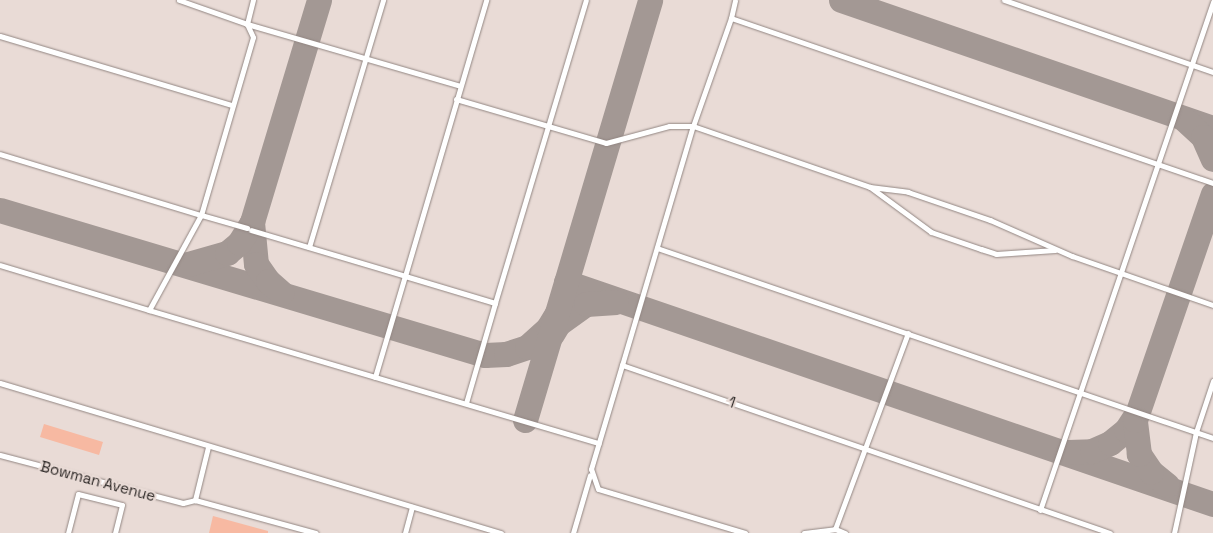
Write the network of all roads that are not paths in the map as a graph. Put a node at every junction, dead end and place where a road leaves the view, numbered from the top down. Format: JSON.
{"nodes":[{"id":1,"x":179,"y":0,"type":"edge"},
{"id":2,"x":254,"y":0,"type":"edge"},
{"id":3,"x":383,"y":0,"type":"edge"},
{"id":4,"x":486,"y":0,"type":"edge"},
{"id":5,"x":586,"y":0,"type":"edge"},
{"id":6,"x":735,"y":0,"type":"edge"},
{"id":7,"x":1004,"y":0,"type":"edge"},
{"id":8,"x":1213,"y":2,"type":"edge"},
{"id":9,"x":730,"y":18,"type":"junction"},
{"id":10,"x":247,"y":24,"type":"junction"},
{"id":11,"x":0,"y":36,"type":"edge"},
{"id":12,"x":366,"y":58,"type":"junction"},
{"id":13,"x":1192,"y":64,"type":"junction"},
{"id":14,"x":1213,"y":72,"type":"edge"},
{"id":15,"x":460,"y":86,"type":"junction"},
{"id":16,"x":456,"y":99,"type":"junction"},
{"id":17,"x":232,"y":105,"type":"junction"},
{"id":18,"x":547,"y":126,"type":"junction"},
{"id":19,"x":693,"y":126,"type":"junction"},
{"id":20,"x":0,"y":154,"type":"edge"},
{"id":21,"x":1157,"y":164,"type":"junction"},
{"id":22,"x":1213,"y":183,"type":"edge"},
{"id":23,"x":870,"y":187,"type":"junction"},
{"id":24,"x":201,"y":215,"type":"junction"},
{"id":25,"x":309,"y":247,"type":"junction"},
{"id":26,"x":658,"y":248,"type":"junction"},
{"id":27,"x":1057,"y":249,"type":"junction"},
{"id":28,"x":0,"y":265,"type":"edge"},
{"id":29,"x":1121,"y":273,"type":"junction"},
{"id":30,"x":405,"y":276,"type":"junction"},
{"id":31,"x":495,"y":303,"type":"junction"},
{"id":32,"x":1213,"y":305,"type":"edge"},
{"id":33,"x":149,"y":310,"type":"junction"},
{"id":34,"x":908,"y":333,"type":"junction"},
{"id":35,"x":622,"y":365,"type":"junction"},
{"id":36,"x":374,"y":377,"type":"junction"},
{"id":37,"x":1213,"y":381,"type":"edge"},
{"id":38,"x":0,"y":383,"type":"edge"},
{"id":39,"x":1079,"y":392,"type":"junction"},
{"id":40,"x":466,"y":403,"type":"junction"},
{"id":41,"x":1196,"y":432,"type":"junction"},
{"id":42,"x":1213,"y":438,"type":"edge"},
{"id":43,"x":599,"y":443,"type":"junction"},
{"id":44,"x":208,"y":447,"type":"junction"},
{"id":45,"x":862,"y":447,"type":"junction"},
{"id":46,"x":0,"y":455,"type":"edge"},
{"id":47,"x":590,"y":475,"type":"junction"},
{"id":48,"x":195,"y":500,"type":"junction"},
{"id":49,"x":412,"y":507,"type":"junction"},
{"id":50,"x":1040,"y":510,"type":"junction"},
{"id":51,"x":835,"y":529,"type":"junction"},
{"id":52,"x":68,"y":533,"type":"edge"},
{"id":53,"x":115,"y":533,"type":"edge"},
{"id":54,"x":316,"y":533,"type":"edge"},
{"id":55,"x":405,"y":533,"type":"edge"},
{"id":56,"x":501,"y":533,"type":"edge"},
{"id":57,"x":573,"y":533,"type":"edge"},
{"id":58,"x":745,"y":533,"type":"edge"},
{"id":59,"x":804,"y":533,"type":"edge"},
{"id":60,"x":845,"y":533,"type":"edge"},
{"id":61,"x":1110,"y":533,"type":"edge"},
{"id":62,"x":1174,"y":533,"type":"edge"}],
"edges":[{"from":1,"to":10,"type":"lane"},
{"from":2,"to":10,"type":"lane"},
{"from":3,"to":12,"type":"lane"},
{"from":4,"to":15,"type":"lane"},
{"from":5,"to":18,"type":"lane"},
{"from":6,"to":9,"type":"lane"},
{"from":7,"to":13,"type":"lane"},
{"from":8,"to":13,"type":"lane"},
{"from":9,"to":19,"type":"lane"},
{"from":9,"to":21,"type":"lane"},
{"from":10,"to":12,"type":"lane"},
{"from":10,"to":17,"type":"lane"},
{"from":11,"to":17,"type":"lane"},
{"from":12,"to":15,"type":"lane"},
{"from":12,"to":25,"type":"lane"},
{"from":13,"to":14,"type":"lane"},
{"from":13,"to":21,"type":"lane"},
{"from":15,"to":16,"type":"lane"},
{"from":16,"to":18,"type":"lane"},
{"from":16,"to":30,"type":"lane"},
{"from":17,"to":24,"type":"lane"},
{"from":18,"to":19,"type":"lane"},
{"from":18,"to":31,"type":"lane"},
{"from":19,"to":23,"type":"lane"},
{"from":19,"to":26,"type":"lane"},
{"from":20,"to":24,"type":"lane"},
{"from":21,"to":22,"type":"lane"},
{"from":21,"to":29,"type":"lane"},
{"from":23,"to":27,"type":"lane"},
{"from":23,"to":27,"type":"lane"},
{"from":24,"to":25,"type":"lane"},
{"from":24,"to":33,"type":"lane"},
{"from":25,"to":30,"type":"lane"},
{"from":26,"to":34,"type":"lane"},
{"from":26,"to":35,"type":"lane"},
{"from":27,"to":29,"type":"lane"},
{"from":28,"to":33,"type":"lane"},
{"from":29,"to":32,"type":"lane"},
{"from":29,"to":39,"type":"lane"},
{"from":30,"to":31,"type":"lane"},
{"from":30,"to":36,"type":"lane"},
{"from":31,"to":40,"type":"lane"},
{"from":33,"to":36,"type":"lane"},
{"from":34,"to":39,"type":"lane"},
{"from":34,"to":45,"type":"lane"},
{"from":35,"to":43,"type":"lane"},
{"from":35,"to":45,"type":"lane","name":"1"},
{"from":36,"to":40,"type":"lane"},
{"from":37,"to":41,"type":"lane"},
{"from":38,"to":44,"type":"lane"},
{"from":39,"to":41,"type":"lane"},
{"from":39,"to":50,"type":"lane"},
{"from":40,"to":43,"type":"lane"},
{"from":41,"to":42,"type":"lane"},
{"from":41,"to":62,"type":"lane"},
{"from":43,"to":47,"type":"lane"},
{"from":44,"to":48,"type":"lane"},
{"from":44,"to":49,"type":"lane"},
{"from":45,"to":50,"type":"lane","name":"1"},
{"from":45,"to":51,"type":"lane"},
{"from":46,"to":48,"type":"lane","name":"Bowman Avenue"},
{"from":47,"to":57,"type":"lane"},
{"from":47,"to":58,"type":"lane"},
{"from":48,"to":54,"type":"lane","name":"Bowman Avenue"},
{"from":49,"to":55,"type":"lane"},
{"from":49,"to":56,"type":"lane"},
{"from":50,"to":61,"type":"lane","name":"1"},
{"from":51,"to":59,"type":"lane"},
{"from":51,"to":60,"type":"lane"},
{"from":52,"to":53,"type":"lane"}]}
